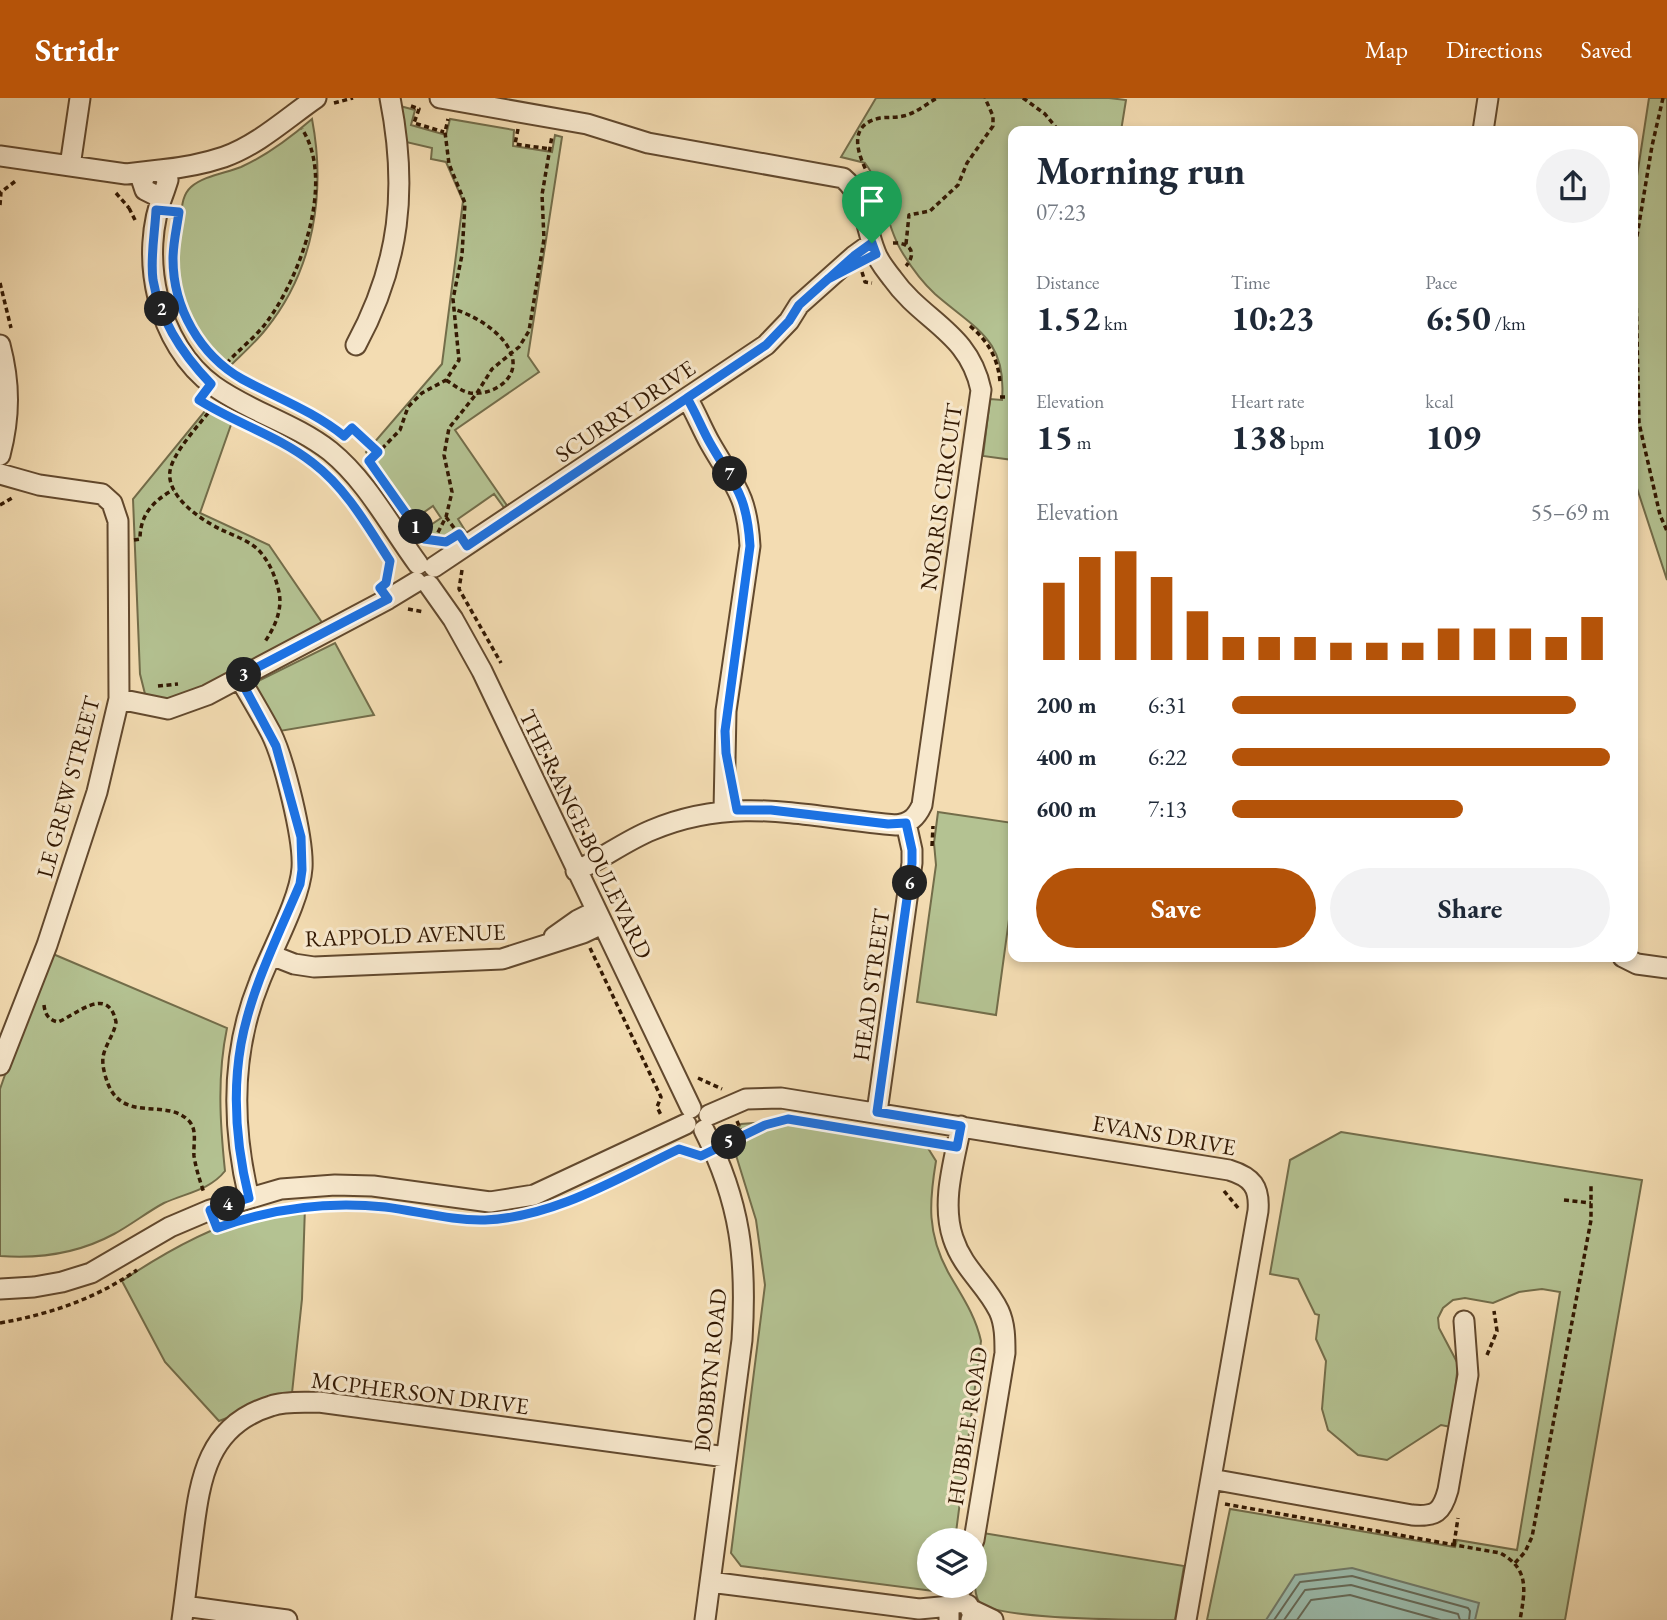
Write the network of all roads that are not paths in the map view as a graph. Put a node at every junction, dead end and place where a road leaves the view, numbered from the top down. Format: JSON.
{"nodes":[{"id":1,"x":80,"y":98,"type":"edge"},
{"id":2,"x":390,"y":98,"type":"edge"},
{"id":3,"x":440,"y":98,"type":"edge"},
{"id":4,"x":1488,"y":98,"type":"edge"},
{"id":5,"x":322,"y":102,"type":"edge"},
{"id":6,"x":1484,"y":126,"type":"edge"},
{"id":7,"x":0,"y":156,"type":"edge"},
{"id":8,"x":70,"y":166,"type":"junction"},
{"id":9,"x":155,"y":188,"type":"junction"},
{"id":10,"x":879,"y":244,"type":"junction"},
{"id":11,"x":0,"y":345,"type":"edge"},
{"id":12,"x":356,"y":345,"type":"dead end"},
{"id":13,"x":681,"y":402,"type":"junction"},
{"id":14,"x":0,"y":455,"type":"edge"},
{"id":15,"x":0,"y":474,"type":"edge"},
{"id":16,"x":424,"y":575,"type":"junction"},
{"id":17,"x":239,"y":677,"type":"junction"},
{"id":18,"x":126,"y":701,"type":"junction"},
{"id":19,"x":730,"y":811,"type":"junction"},
{"id":20,"x":906,"y":823,"type":"junction"},
{"id":21,"x":630,"y":840,"type":"junction"},
{"id":22,"x":574,"y":866,"type":"junction"},
{"id":23,"x":599,"y":918,"type":"junction"},
{"id":24,"x":542,"y":946,"type":"junction"},
{"id":25,"x":1638,"y":950,"type":"edge"},
{"id":26,"x":271,"y":955,"type":"junction"},
{"id":27,"x":1667,"y":956,"type":"edge"},
{"id":28,"x":1633,"y":962,"type":"edge"},
{"id":29,"x":1667,"y":968,"type":"edge"},
{"id":30,"x":0,"y":1065,"type":"edge"},
{"id":31,"x":877,"y":1112,"type":"junction"},
{"id":32,"x":692,"y":1122,"type":"junction"},
{"id":33,"x":961,"y":1126,"type":"junction"},
{"id":34,"x":249,"y":1198,"type":"junction"},
{"id":35,"x":0,"y":1289,"type":"edge"},
{"id":36,"x":1464,"y":1321,"type":"dead end"},
{"id":37,"x":726,"y":1457,"type":"junction"},
{"id":38,"x":1209,"y":1488,"type":"junction"},
{"id":39,"x":976,"y":1528,"type":"edge"},
{"id":40,"x":710,"y":1582,"type":"junction"},
{"id":41,"x":183,"y":1613,"type":"edge"},
{"id":42,"x":959,"y":1613,"type":"edge"},
{"id":43,"x":287,"y":1620,"type":"edge"},
{"id":44,"x":705,"y":1620,"type":"edge"},
{"id":45,"x":993,"y":1620,"type":"edge"},
{"id":46,"x":1186,"y":1620,"type":"edge"}],
"edges":[{"from":1,"to":8,"type":"street"},
{"from":2,"to":12,"type":"street"},
{"from":3,"to":10,"type":"street","name":"NORRIS CIRCUIT"},
{"from":4,"to":6,"type":"street"},
{"from":5,"to":9,"type":"street"},
{"from":7,"to":8,"type":"street"},
{"from":8,"to":9,"type":"street"},
{"from":9,"to":16,"type":"street","name":"THE RANGE BOULEVARD"},
{"from":10,"to":13,"type":"street","name":"SCURRY DRIVE"},
{"from":10,"to":20,"type":"street","name":"NORRIS CIRCUIT"},
{"from":11,"to":14,"type":"street"},
{"from":13,"to":16,"type":"street","name":"SCURRY DRIVE"},
{"from":13,"to":19,"type":"street"},
{"from":15,"to":18,"type":"street","name":"LE GREW STREET"},
{"from":16,"to":17,"type":"street","name":"SCURRY DRIVE"},
{"from":16,"to":22,"type":"street","name":"THE RANGE BOULEVARD"},
{"from":17,"to":18,"type":"street","name":"SCURRY DRIVE"},
{"from":17,"to":26,"type":"street"},
{"from":18,"to":30,"type":"street","name":"LE GREW STREET"},
{"from":19,"to":20,"type":"street"},
{"from":19,"to":21,"type":"street"},
{"from":20,"to":31,"type":"street","name":"HEAD STREET"},
{"from":21,"to":22,"type":"street"},
{"from":21,"to":22,"type":"street"},
{"from":22,"to":23,"type":"street","name":"THE RANGE BOULEVARD"},
{"from":23,"to":24,"type":"street","name":"RAPPOLD AVENUE"},
{"from":23,"to":24,"type":"street","name":"RAPPOLD AVENUE"},
{"from":23,"to":32,"type":"street","name":"THE RANGE BOULEVARD"},
{"from":24,"to":26,"type":"street","name":"RAPPOLD AVENUE"},
{"from":25,"to":27,"type":"street"},
{"from":26,"to":34,"type":"street"},
{"from":28,"to":29,"type":"street"},
{"from":31,"to":32,"type":"street","name":"EVANS DRIVE"},
{"from":31,"to":33,"type":"street","name":"EVANS DRIVE"},
{"from":32,"to":34,"type":"street"},
{"from":32,"to":37,"type":"street","name":"DOBBYN ROAD"},
{"from":33,"to":38,"type":"street","name":"EVANS DRIVE"},
{"from":33,"to":39,"type":"street","name":"HUBBLE ROAD"},
{"from":34,"to":35,"type":"street"},
{"from":36,"to":38,"type":"street"},
{"from":37,"to":40,"type":"street","name":"DOBBYN ROAD"},
{"from":37,"to":41,"type":"street","name":"MCPHERSON DRIVE"},
{"from":38,"to":46,"type":"street","name":"EVANS DRIVE"},
{"from":40,"to":42,"type":"street"},
{"from":40,"to":44,"type":"street","name":"DOBBYN ROAD"},
{"from":41,"to":43,"type":"street"},
{"from":42,"to":45,"type":"street"}]}
